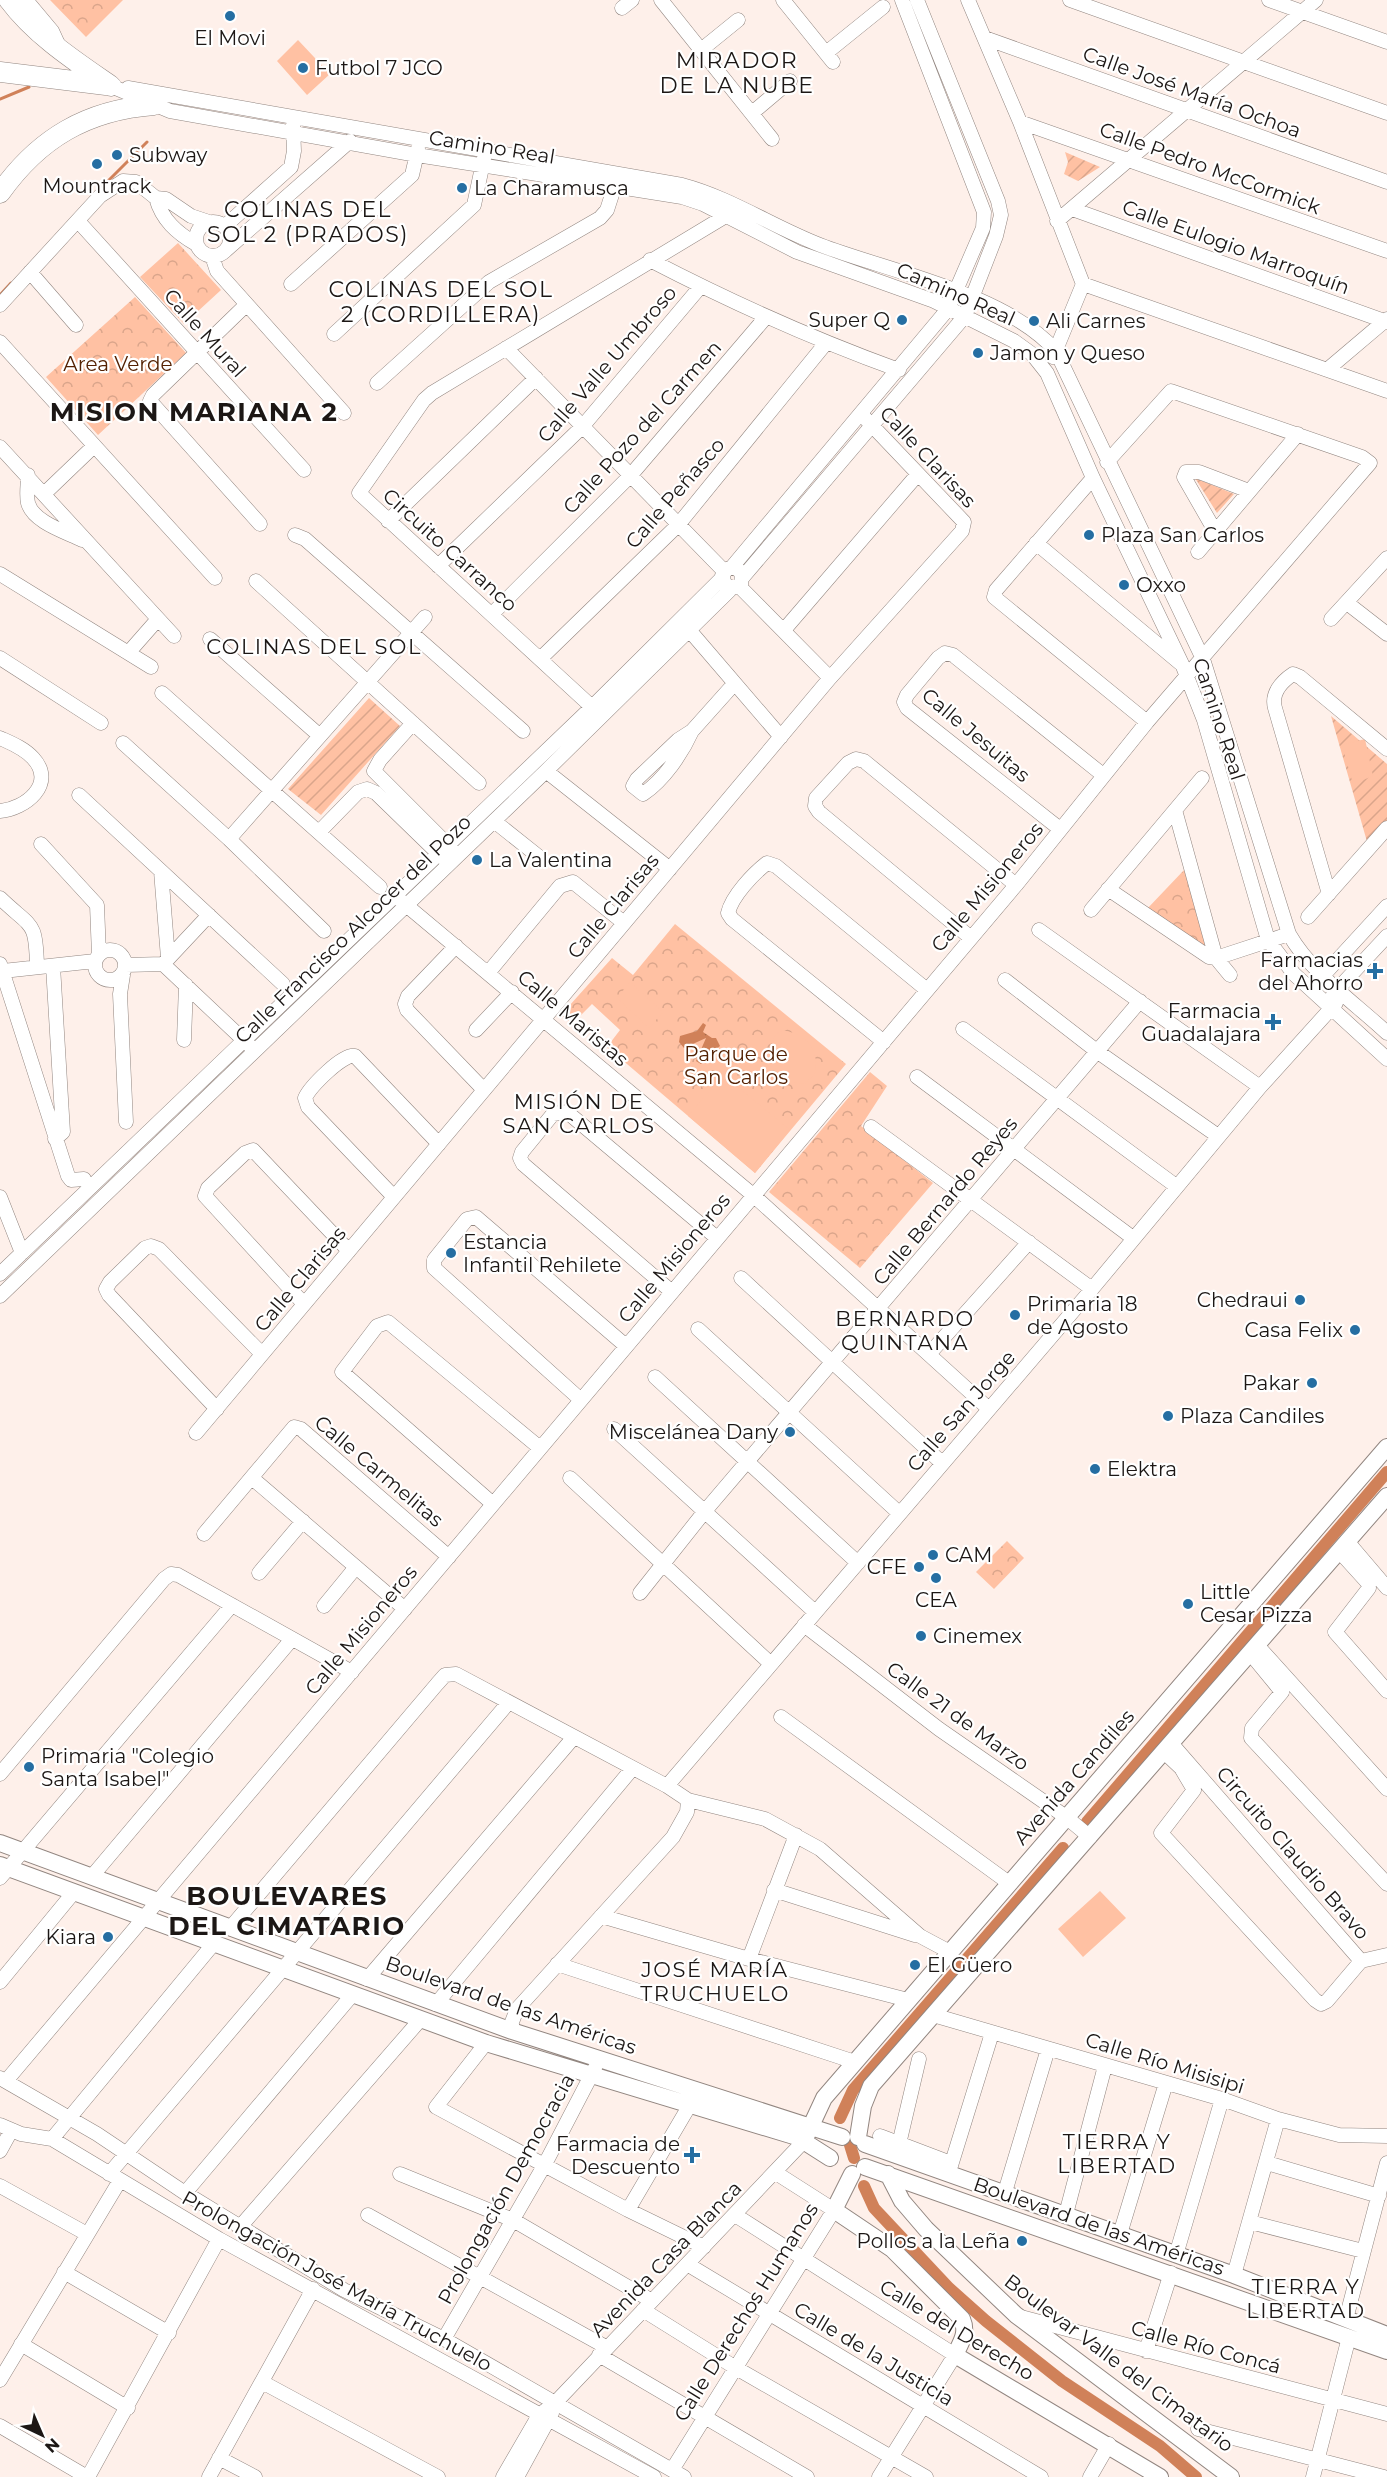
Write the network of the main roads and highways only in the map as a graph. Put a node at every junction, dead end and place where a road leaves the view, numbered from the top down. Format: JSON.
{"nodes":[{"id":1,"x":9,"y":0,"type":"edge"},
{"id":2,"x":0,"y":72,"type":"edge"},
{"id":3,"x":157,"y":99,"type":"road end"},
{"id":4,"x":0,"y":193,"type":"edge"},
{"id":5,"x":1387,"y":1448,"type":"edge"},
{"id":6,"x":1387,"y":1496,"type":"edge"},
{"id":7,"x":0,"y":1843,"type":"edge"},
{"id":8,"x":3,"y":1870,"type":"edge"},
{"id":9,"x":807,"y":2133,"type":"junction"},
{"id":10,"x":861,"y":2139,"type":"junction"},
{"id":11,"x":830,"y":2158,"type":"junction"},
{"id":12,"x":858,"y":2170,"type":"junction"},
{"id":13,"x":888,"y":2174,"type":"junction"},
{"id":14,"x":1387,"y":2335,"type":"edge"},
{"id":15,"x":1387,"y":2351,"type":"edge"},
{"id":16,"x":955,"y":2355,"type":"joint"},
{"id":17,"x":1160,"y":2477,"type":"edge"},
{"id":18,"x":1231,"y":2477,"type":"edge"}],
"edges":[{"from":1,"to":2,"type":"highway"},
{"from":3,"to":4,"type":"highway"},
{"from":5,"to":9,"type":"main road","name":"Avenida Candiles"},
{"from":6,"to":10,"type":"main road"},
{"from":7,"to":9,"type":"main road","name":"Boulevard de las Américas"},
{"from":8,"to":9,"type":"main road","name":"Boulevard de las Américas"},
{"from":9,"to":10,"type":"main road","name":"Boulevard de las Américas"},
{"from":9,"to":11,"type":"main road","name":"Boulevard de las Américas"},
{"from":10,"to":11,"type":"main road"},
{"from":10,"to":12,"type":"main road"},
{"from":10,"to":14,"type":"main road","name":"Boulevard de las Américas"},
{"from":11,"to":12,"type":"main road"},
{"from":12,"to":13,"type":"main road","name":"Boulevard de las Américas"},
{"from":12,"to":16,"type":"main road","name":"Calle Derechos Humanos"},
{"from":13,"to":15,"type":"main road","name":"Boulevard de las Américas"},
{"from":13,"to":18,"type":"main road","name":"Boulevar Valle del Cimatario"},
{"from":16,"to":17,"type":"main road","name":"Calle del Derecho"}]}
